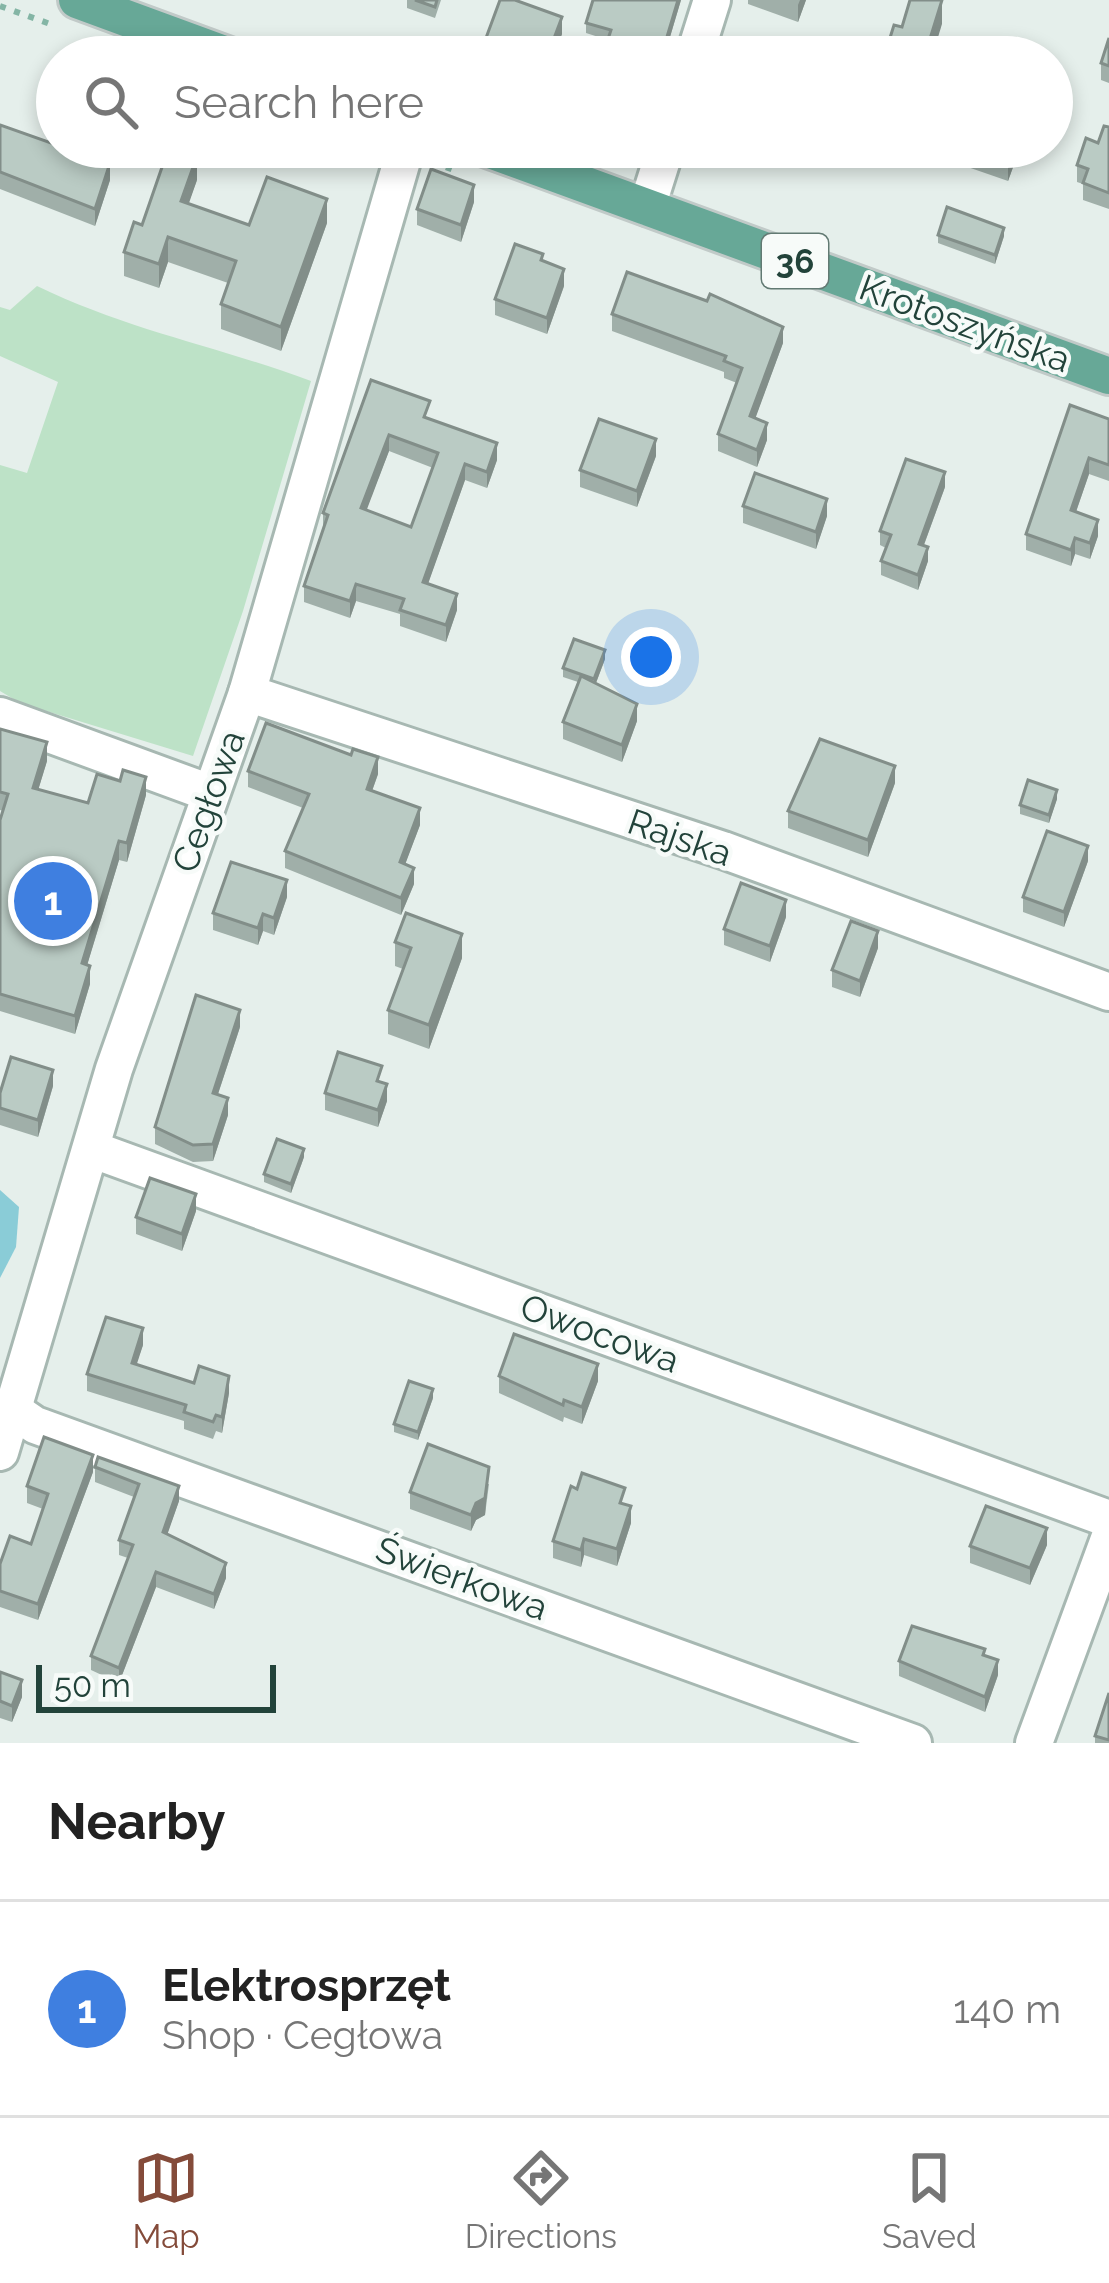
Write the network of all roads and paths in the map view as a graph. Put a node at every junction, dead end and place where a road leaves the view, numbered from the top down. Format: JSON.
{"nodes":[{"id":1,"x":76,"y":0,"type":"edge"},
{"id":2,"x":712,"y":0,"type":"edge"},
{"id":3,"x":175,"y":36,"type":"edge"},
{"id":4,"x":701,"y":36,"type":"edge"},
{"id":5,"x":400,"y":168,"type":"edge"},
{"id":6,"x":540,"y":168,"type":"edge"},
{"id":7,"x":659,"y":168,"type":"edge"},
{"id":8,"x":647,"y":207,"type":"junction"},
{"id":9,"x":1109,"y":376,"type":"edge"},
{"id":10,"x":247,"y":694,"type":"junction"},
{"id":11,"x":0,"y":716,"type":"edge"},
{"id":12,"x":210,"y":793,"type":"junction"},
{"id":13,"x":1109,"y":992,"type":"edge"},
{"id":14,"x":91,"y":1149,"type":"junction"},
{"id":15,"x":13,"y":1411,"type":"junction"},
{"id":16,"x":0,"y":1452,"type":"edge"},
{"id":17,"x":1109,"y":1519,"type":"edge"},
{"id":18,"x":1109,"y":1539,"type":"edge"},
{"id":19,"x":914,"y":1743,"type":"edge"},
{"id":20,"x":1034,"y":1743,"type":"edge"}],
"edges":[{"from":1,"to":3,"type":"main road"},
{"from":2,"to":4,"type":"street"},
{"from":5,"to":10,"type":"street","name":"Cegłowa"},
{"from":6,"to":8,"type":"main road","name":"Krotoszyńska","number":"36"},
{"from":7,"to":8,"type":"street"},
{"from":8,"to":9,"type":"main road","name":"Krotoszyńska","number":"36"},
{"from":10,"to":12,"type":"street","name":"Cegłowa"},
{"from":10,"to":13,"type":"street","name":"Rajska"},
{"from":11,"to":12,"type":"street"},
{"from":12,"to":14,"type":"street","name":"Cegłowa"},
{"from":14,"to":15,"type":"street","name":"Cegłowa"},
{"from":14,"to":17,"type":"street","name":"Owocowa"},
{"from":15,"to":16,"type":"street","name":"Cegłowa"},
{"from":15,"to":19,"type":"street","name":"Świerkowa"},
{"from":18,"to":20,"type":"street"}]}
